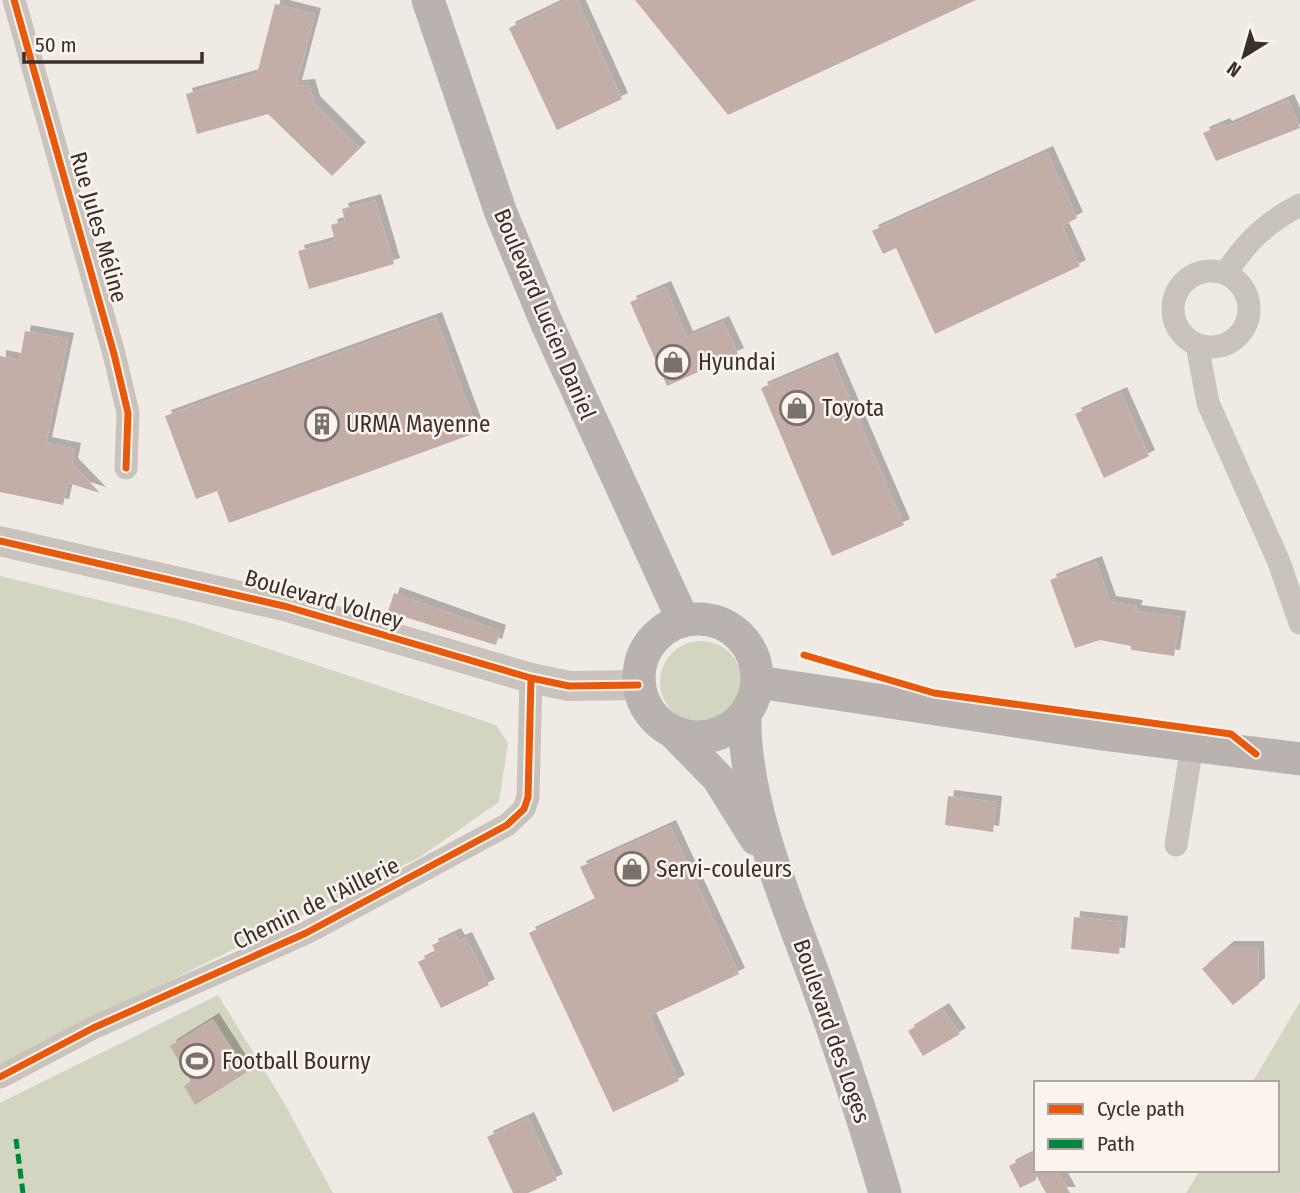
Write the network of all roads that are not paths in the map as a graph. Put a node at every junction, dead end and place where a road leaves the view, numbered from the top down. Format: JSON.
{"nodes":[{"id":1,"x":14,"y":0,"type":"edge"},
{"id":2,"x":428,"y":0,"type":"edge"},
{"id":3,"x":1300,"y":205,"type":"edge"},
{"id":4,"x":1226,"y":273,"type":"junction"},
{"id":5,"x":1197,"y":345,"type":"junction"},
{"id":6,"x":126,"y":468,"type":"dead end"},
{"id":7,"x":0,"y":541,"type":"edge"},
{"id":8,"x":682,"y":620,"type":"junction"},
{"id":9,"x":1300,"y":623,"type":"edge"},
{"id":10,"x":531,"y":678,"type":"junction"},
{"id":11,"x":758,"y":682,"type":"junction"},
{"id":12,"x":638,"y":685,"type":"junction"},
{"id":13,"x":744,"y":715,"type":"junction"},
{"id":14,"x":674,"y":733,"type":"junction"},
{"id":15,"x":1192,"y":746,"type":"junction"},
{"id":16,"x":1300,"y":760,"type":"edge"},
{"id":17,"x":1176,"y":845,"type":"dead end"},
{"id":18,"x":775,"y":871,"type":"junction"},
{"id":19,"x":0,"y":1077,"type":"edge"},
{"id":20,"x":886,"y":1193,"type":"edge"}],
"edges":[{"from":1,"to":6,"type":"street","name":"Rue Jules Méline"},
{"from":2,"to":8,"type":"main road","name":"Boulevard Lucien Daniel"},
{"from":3,"to":4,"type":"street"},
{"from":4,"to":5,"type":"street"},
{"from":4,"to":5,"type":"street"},
{"from":5,"to":9,"type":"street"},
{"from":7,"to":10,"type":"street","name":"Boulevard Volney"},
{"from":8,"to":11,"type":"main road"},
{"from":8,"to":12,"type":"main road"},
{"from":10,"to":12,"type":"street","name":"Boulevard Volney"},
{"from":10,"to":19,"type":"street","name":"Chemin de l'Aillerie"},
{"from":11,"to":13,"type":"main road"},
{"from":11,"to":15,"type":"main road"},
{"from":12,"to":14,"type":"main road"},
{"from":13,"to":14,"type":"main road"},
{"from":13,"to":18,"type":"main road","name":"Boulevard des Loges"},
{"from":14,"to":18,"type":"main road","name":"Boulevard des Loges"},
{"from":15,"to":16,"type":"main road"},
{"from":15,"to":17,"type":"street"},
{"from":18,"to":20,"type":"main road","name":"Boulevard des Loges"}]}
